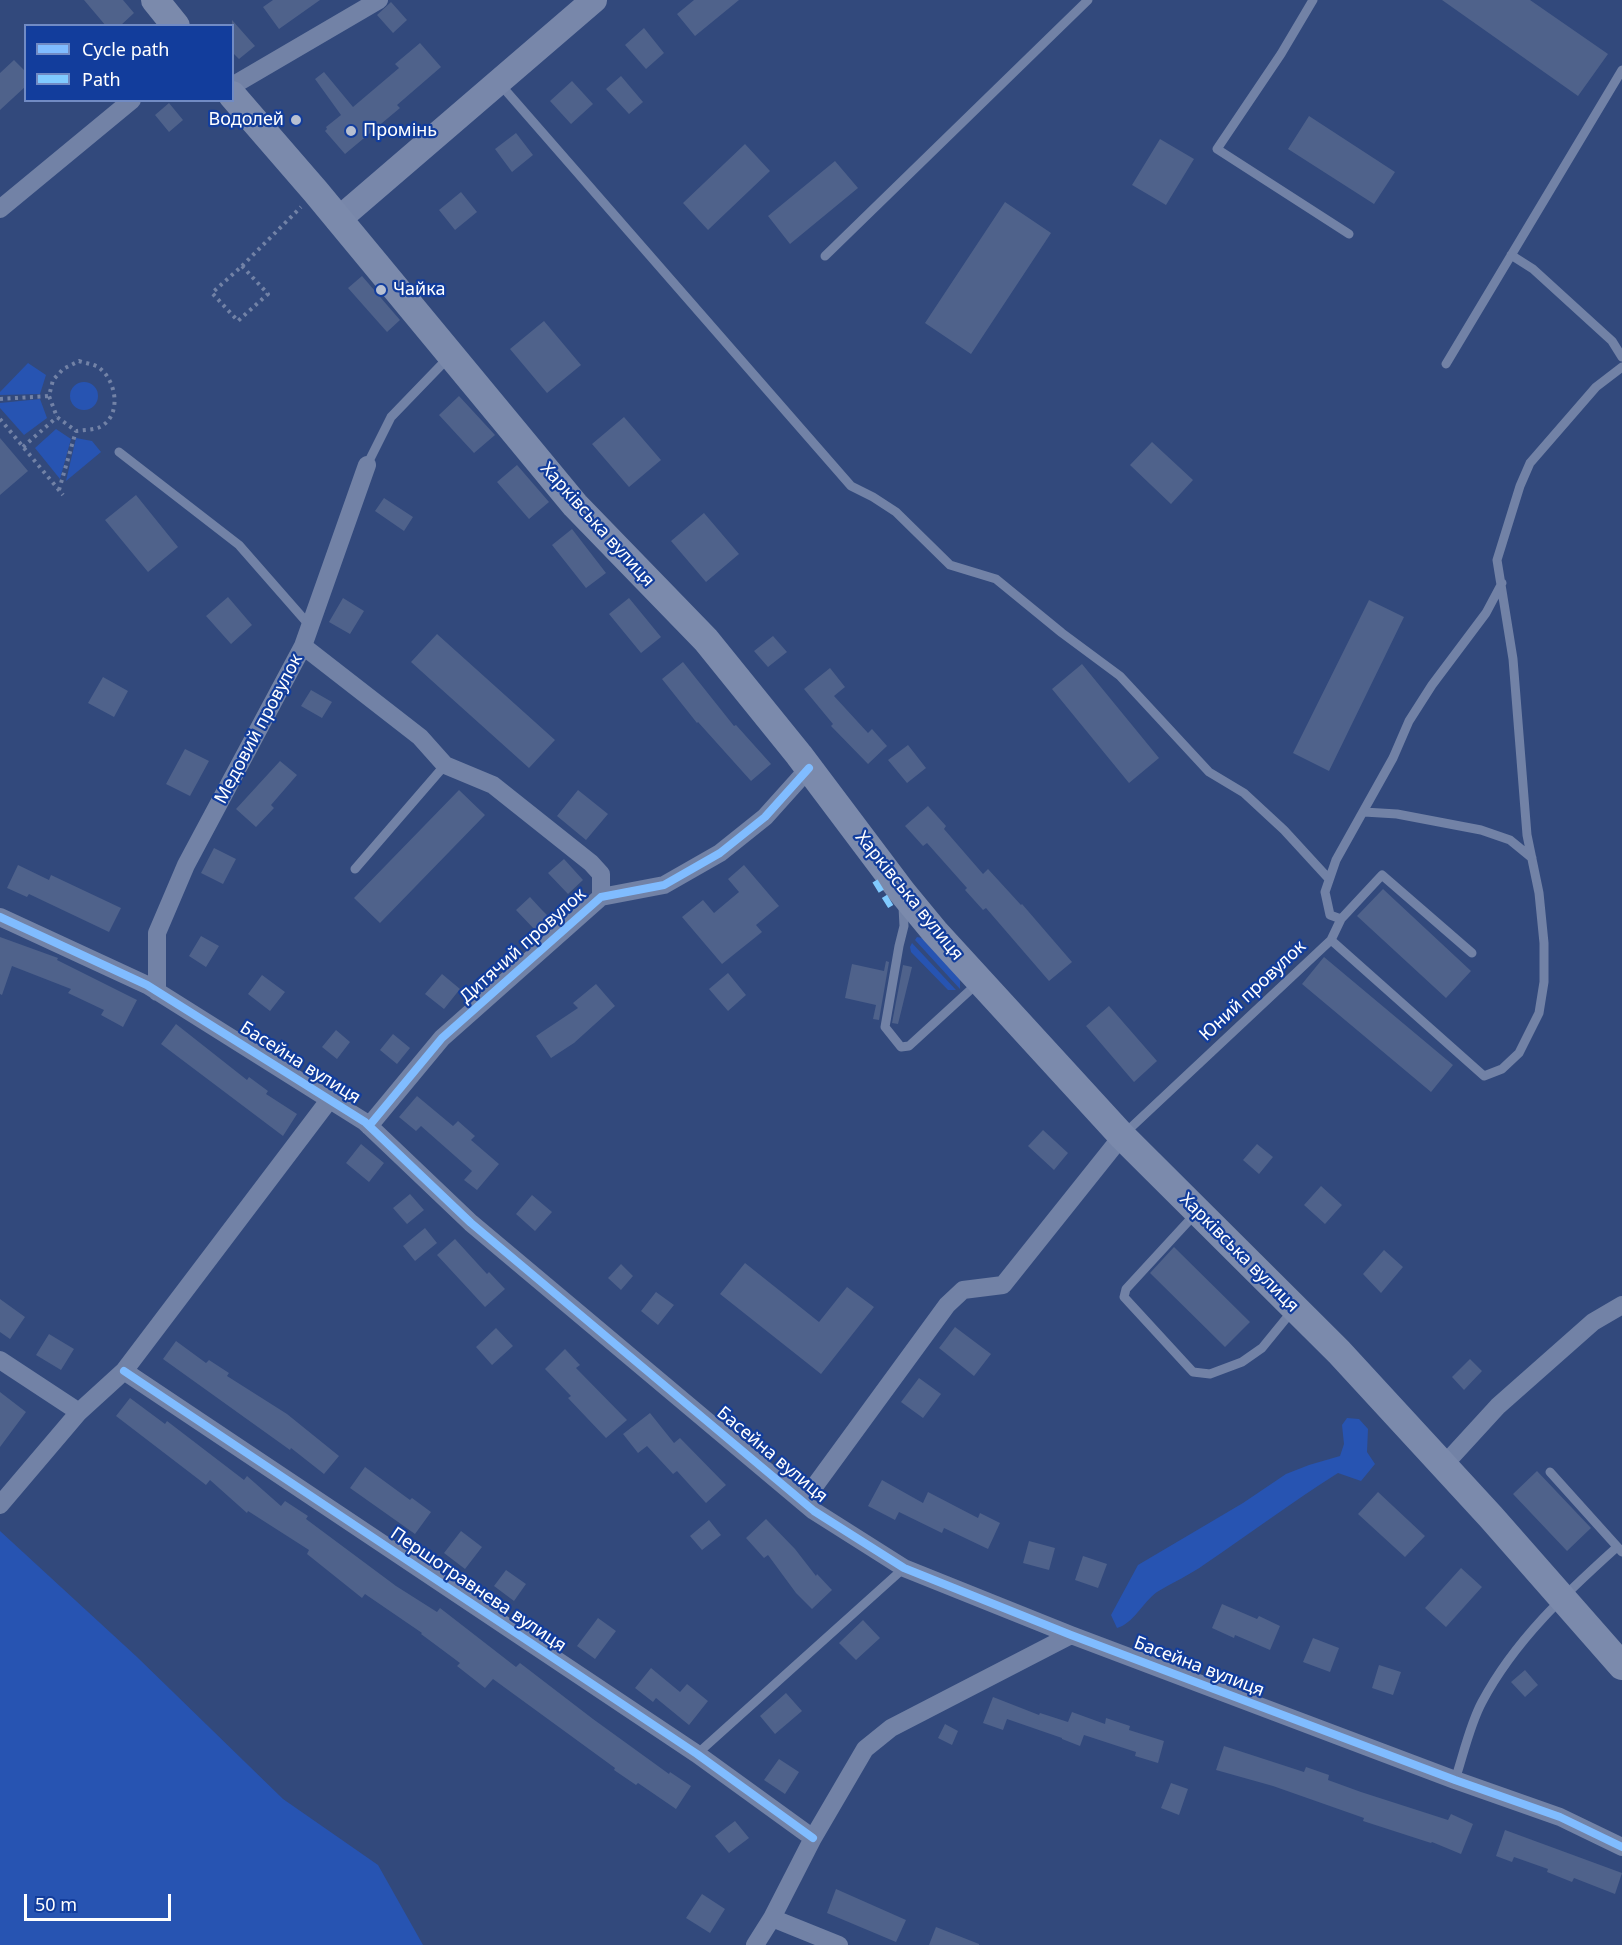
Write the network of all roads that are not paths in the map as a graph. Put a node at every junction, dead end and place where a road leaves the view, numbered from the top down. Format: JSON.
{"nodes":[{"id":1,"x":155,"y":0,"type":"edge"},
{"id":2,"x":379,"y":0,"type":"edge"},
{"id":3,"x":594,"y":0,"type":"edge"},
{"id":4,"x":1088,"y":0,"type":"edge"},
{"id":5,"x":1313,"y":0,"type":"edge"},
{"id":6,"x":174,"y":24,"type":"edge"},
{"id":7,"x":1622,"y":70,"type":"edge"},
{"id":8,"x":498,"y":82,"type":"junction"},
{"id":9,"x":234,"y":85,"type":"edge"},
{"id":10,"x":234,"y":97,"type":"edge"},
{"id":11,"x":130,"y":102,"type":"edge"},
{"id":12,"x":0,"y":209,"type":"edge"},
{"id":13,"x":338,"y":220,"type":"junction"},
{"id":14,"x":1349,"y":234,"type":"dead end"},
{"id":15,"x":1511,"y":255,"type":"junction"},
{"id":16,"x":825,"y":256,"type":"dead end"},
{"id":17,"x":452,"y":355,"type":"junction"},
{"id":18,"x":1622,"y":357,"type":"edge"},
{"id":19,"x":1446,"y":364,"type":"dead end"},
{"id":20,"x":1622,"y":367,"type":"edge"},
{"id":21,"x":119,"y":452,"type":"dead end"},
{"id":22,"x":367,"y":465,"type":"joint"},
{"id":23,"x":1502,"y":583,"type":"junction"},
{"id":24,"x":310,"y":626,"type":"junction"},
{"id":25,"x":303,"y":646,"type":"junction"},
{"id":26,"x":445,"y":765,"type":"junction"},
{"id":27,"x":809,"y":768,"type":"junction"},
{"id":28,"x":1364,"y":812,"type":"junction"},
{"id":29,"x":1532,"y":858,"type":"junction"},
{"id":30,"x":355,"y":869,"type":"dead end"},
{"id":31,"x":1329,"y":879,"type":"junction"},
{"id":32,"x":902,"y":892,"type":"junction"},
{"id":33,"x":601,"y":897,"type":"junction"},
{"id":34,"x":0,"y":917,"type":"edge"},
{"id":35,"x":1341,"y":919,"type":"junction"},
{"id":36,"x":1331,"y":940,"type":"junction"},
{"id":37,"x":1472,"y":953,"type":"dead end"},
{"id":38,"x":980,"y":981,"type":"junction"},
{"id":39,"x":158,"y":992,"type":"junction"},
{"id":40,"x":330,"y":1099,"type":"junction"},
{"id":41,"x":369,"y":1126,"type":"junction"},
{"id":42,"x":1122,"y":1136,"type":"junction"},
{"id":43,"x":1197,"y":1211,"type":"junction"},
{"id":44,"x":1622,"y":1305,"type":"edge"},
{"id":45,"x":1294,"y":1308,"type":"junction"},
{"id":46,"x":0,"y":1360,"type":"edge"},
{"id":47,"x":124,"y":1371,"type":"junction"},
{"id":48,"x":79,"y":1412,"type":"junction"},
{"id":49,"x":1443,"y":1466,"type":"junction"},
{"id":50,"x":1550,"y":1472,"type":"dead end"},
{"id":51,"x":803,"y":1502,"type":"junction"},
{"id":52,"x":0,"y":1505,"type":"edge"},
{"id":53,"x":1620,"y":1549,"type":"edge"},
{"id":54,"x":904,"y":1568,"type":"junction"},
{"id":55,"x":1561,"y":1597,"type":"junction"},
{"id":56,"x":1071,"y":1635,"type":"junction"},
{"id":57,"x":1622,"y":1666,"type":"edge"},
{"id":58,"x":697,"y":1754,"type":"junction"},
{"id":59,"x":1455,"y":1780,"type":"junction"},
{"id":60,"x":813,"y":1838,"type":"junction"},
{"id":61,"x":1622,"y":1847,"type":"edge"},
{"id":62,"x":772,"y":1918,"type":"junction"},
{"id":63,"x":755,"y":1945,"type":"edge"},
{"id":64,"x":839,"y":1945,"type":"edge"}],
"edges":[{"from":1,"to":6,"type":"main road"},
{"from":2,"to":9,"type":"street"},
{"from":3,"to":8,"type":"street"},
{"from":4,"to":16,"type":"lane"},
{"from":5,"to":14,"type":"lane"},
{"from":7,"to":15,"type":"lane"},
{"from":8,"to":13,"type":"street"},
{"from":8,"to":31,"type":"lane"},
{"from":10,"to":13,"type":"main road","name":"Харківська вулиця"},
{"from":11,"to":12,"type":"street"},
{"from":13,"to":17,"type":"main road","name":"Харківська вулиця"},
{"from":15,"to":18,"type":"lane"},
{"from":15,"to":19,"type":"lane"},
{"from":17,"to":22,"type":"lane"},
{"from":17,"to":27,"type":"main road","name":"Харківська вулиця"},
{"from":20,"to":23,"type":"lane"},
{"from":21,"to":24,"type":"lane"},
{"from":22,"to":24,"type":"street","name":"Медовий провулок"},
{"from":23,"to":28,"type":"lane"},
{"from":23,"to":29,"type":"lane"},
{"from":24,"to":25,"type":"street","name":"Медовий провулок"},
{"from":25,"to":26,"type":"street"},
{"from":25,"to":39,"type":"street","name":"Медовий провулок"},
{"from":26,"to":30,"type":"lane"},
{"from":26,"to":33,"type":"street"},
{"from":27,"to":32,"type":"main road","name":"Харківська вулиця"},
{"from":27,"to":33,"type":"street","name":"Дитячий провулок"},
{"from":28,"to":29,"type":"lane"},
{"from":28,"to":31,"type":"lane"},
{"from":29,"to":36,"type":"lane","name":"Юний провулок"},
{"from":31,"to":35,"type":"lane"},
{"from":32,"to":38,"type":"main road","name":"Харківська вулиця"},
{"from":32,"to":38,"type":"lane"},
{"from":33,"to":41,"type":"street","name":"Дитячий провулок"},
{"from":34,"to":39,"type":"street","name":"Басейна вулиця"},
{"from":35,"to":36,"type":"lane"},
{"from":35,"to":37,"type":"lane"},
{"from":36,"to":42,"type":"lane","name":"Юний провулок"},
{"from":38,"to":42,"type":"main road","name":"Харківська вулиця"},
{"from":39,"to":40,"type":"street","name":"Басейна вулиця"},
{"from":40,"to":41,"type":"street","name":"Басейна вулиця"},
{"from":40,"to":47,"type":"street"},
{"from":41,"to":51,"type":"street","name":"Басейна вулиця"},
{"from":42,"to":43,"type":"main road","name":"Харківська вулиця"},
{"from":42,"to":51,"type":"street"},
{"from":43,"to":45,"type":"main road","name":"Харківська вулиця"},
{"from":43,"to":45,"type":"lane"},
{"from":44,"to":49,"type":"street"},
{"from":45,"to":49,"type":"main road","name":"Харківська вулиця"},
{"from":46,"to":48,"type":"street"},
{"from":47,"to":48,"type":"street"},
{"from":47,"to":58,"type":"street","name":"Першотравнева вулиця"},
{"from":48,"to":52,"type":"street"},
{"from":49,"to":55,"type":"main road","name":"Харківська вулиця"},
{"from":50,"to":53,"type":"lane"},
{"from":51,"to":54,"type":"street","name":"Басейна вулиця"},
{"from":53,"to":55,"type":"lane"},
{"from":54,"to":56,"type":"street","name":"Басейна вулиця"},
{"from":54,"to":58,"type":"lane"},
{"from":55,"to":57,"type":"main road","name":"Харківська вулиця"},
{"from":55,"to":59,"type":"lane"},
{"from":56,"to":59,"type":"street","name":"Басейна вулиця"},
{"from":56,"to":60,"type":"street"},
{"from":58,"to":60,"type":"street","name":"Першотравнева вулиця"},
{"from":59,"to":61,"type":"street","name":"Басейна вулиця"},
{"from":60,"to":62,"type":"street"},
{"from":62,"to":63,"type":"street"},
{"from":62,"to":64,"type":"street"}]}
